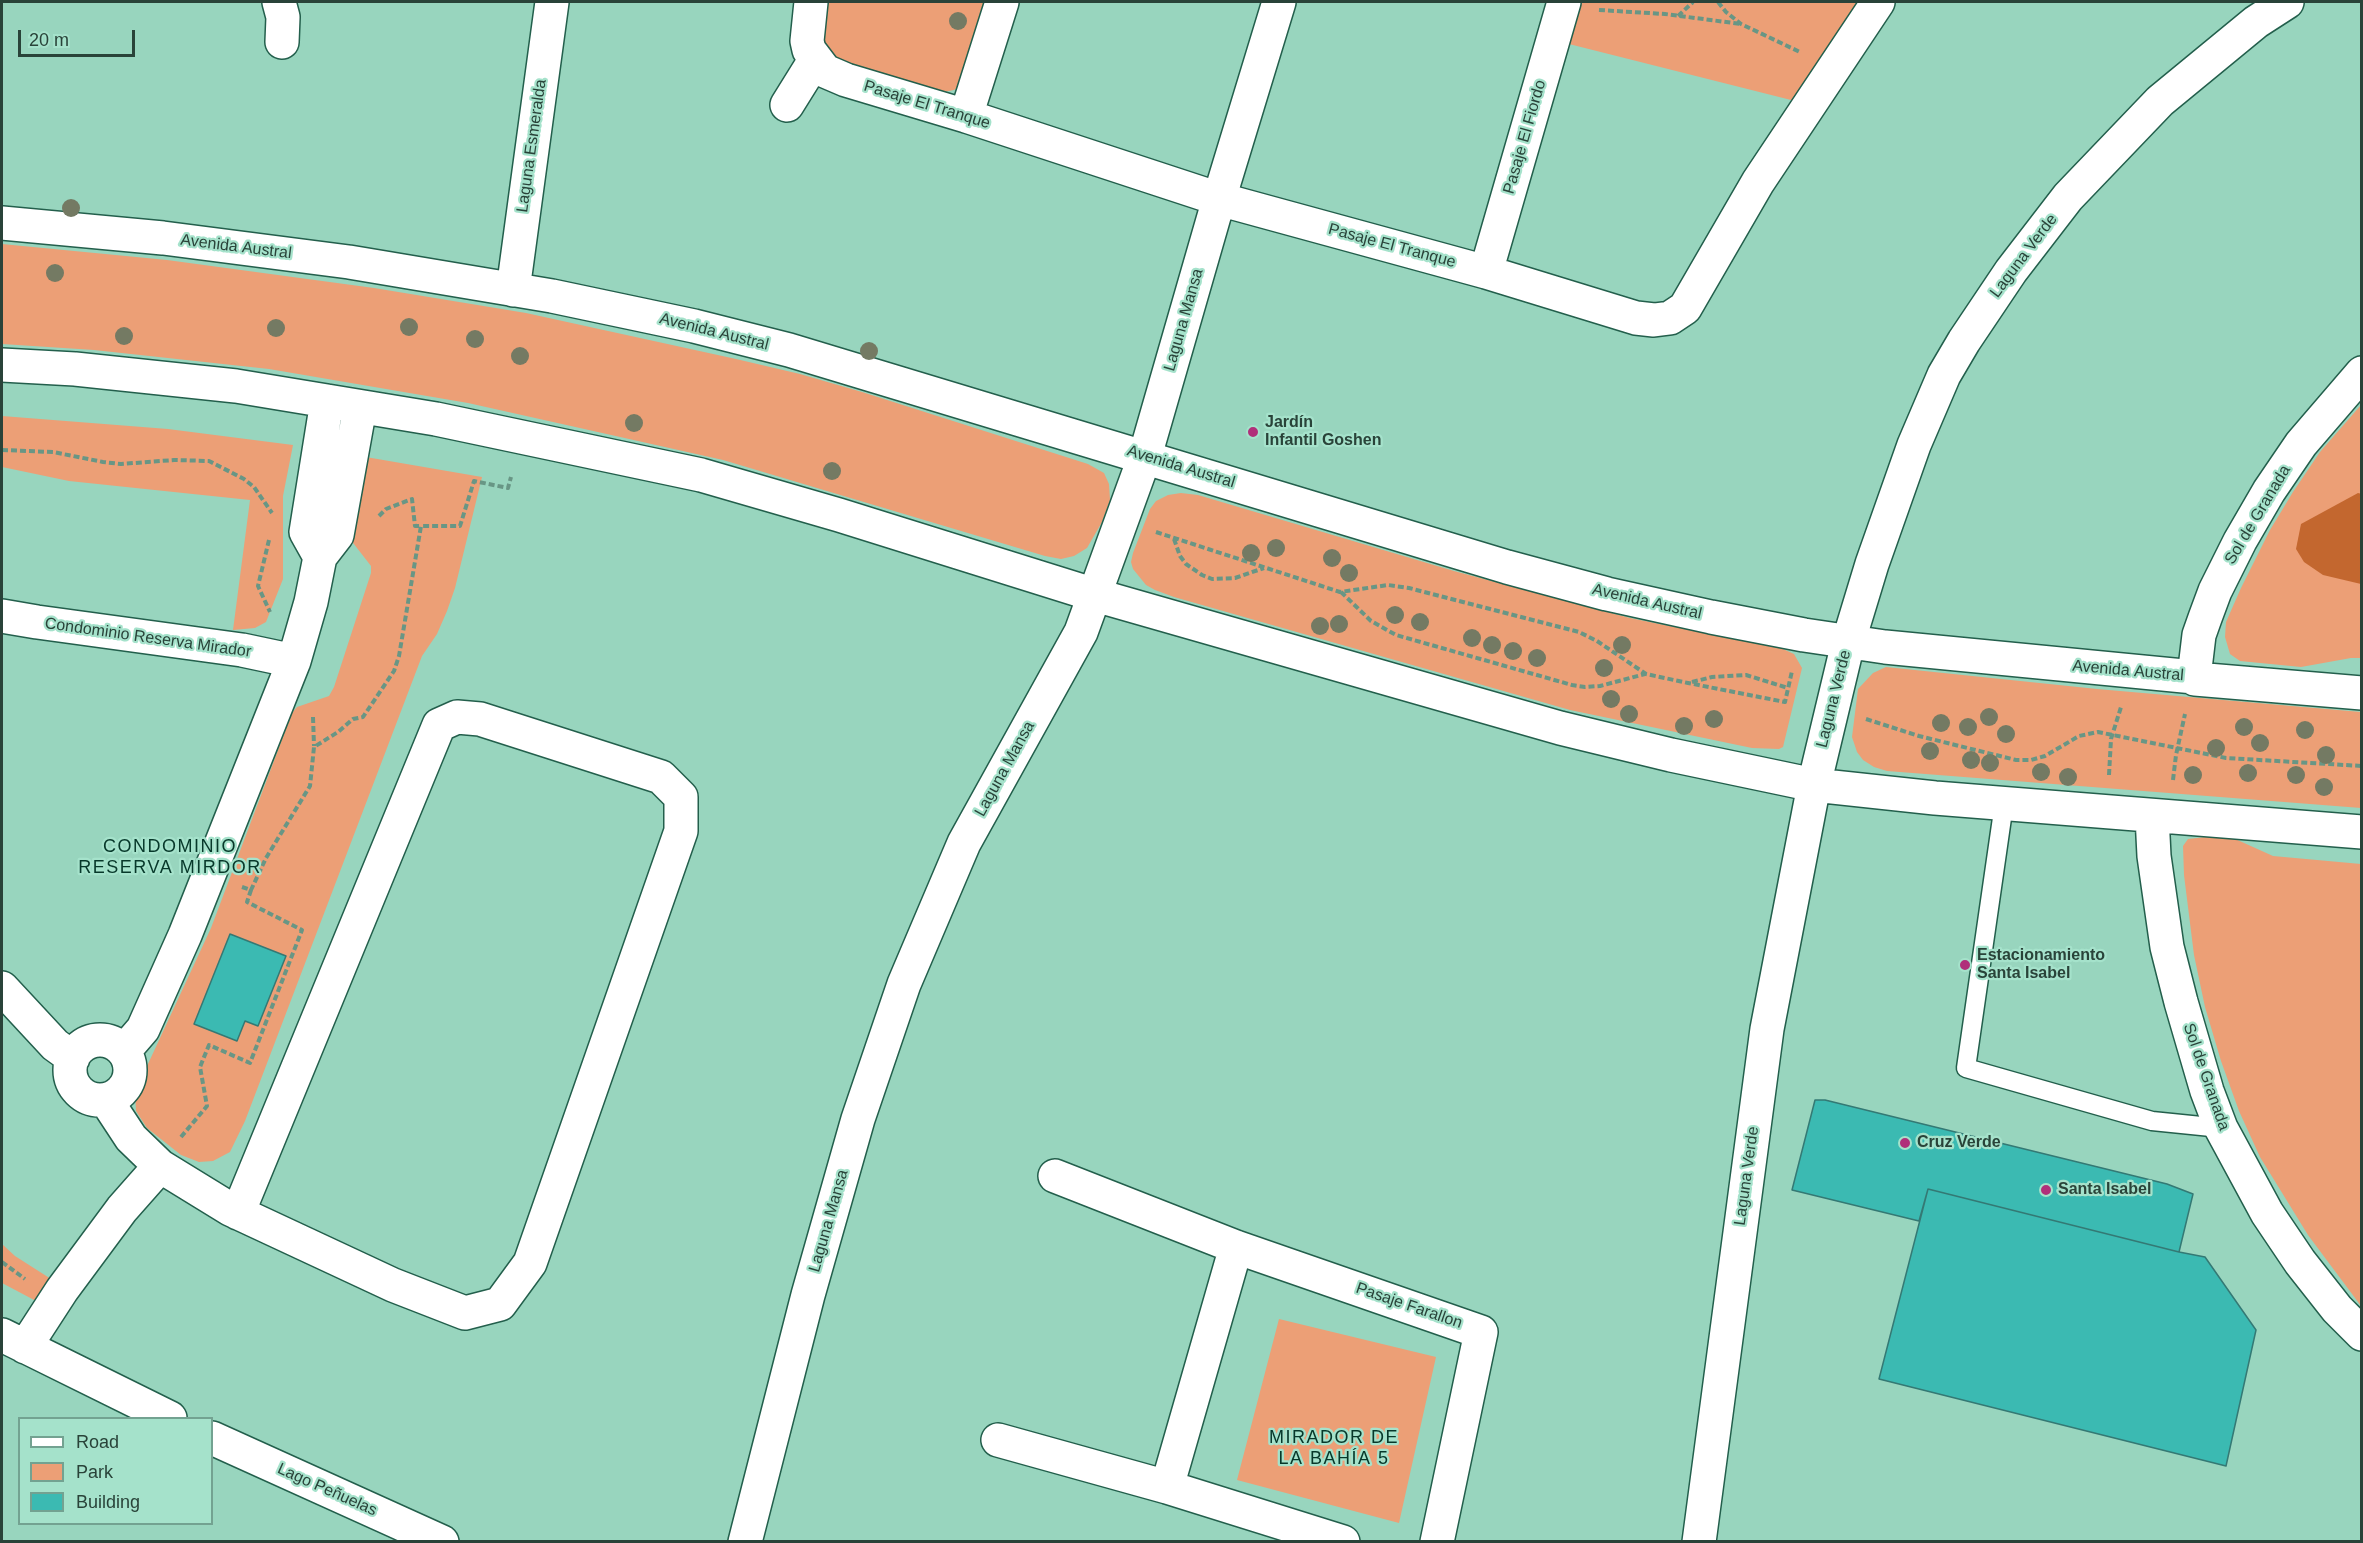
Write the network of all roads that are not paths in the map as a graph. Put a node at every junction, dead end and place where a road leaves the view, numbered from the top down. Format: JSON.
{"nodes":[{"id":1,"x":279,"y":2,"type":"edge"},
{"id":2,"x":552,"y":2,"type":"edge"},
{"id":3,"x":811,"y":2,"type":"edge"},
{"id":4,"x":1002,"y":2,"type":"edge"},
{"id":5,"x":1279,"y":2,"type":"edge"},
{"id":6,"x":1878,"y":2,"type":"edge"},
{"id":7,"x":2285,"y":2,"type":"edge"},
{"id":8,"x":1563,"y":6,"type":"edge"},
{"id":9,"x":282,"y":42,"type":"dead end"},
{"id":10,"x":814,"y":60,"type":"junction"},
{"id":11,"x":787,"y":105,"type":"dead end"},
{"id":12,"x":966,"y":116,"type":"junction"},
{"id":13,"x":1219,"y":200,"type":"junction"},
{"id":14,"x":2,"y":223,"type":"edge"},
{"id":15,"x":1486,"y":272,"type":"junction"},
{"id":16,"x":513,"y":290,"type":"junction"},
{"id":17,"x":2,"y":365,"type":"edge"},
{"id":18,"x":2361,"y":373,"type":"edge"},
{"id":19,"x":327,"y":401,"type":"junction"},
{"id":20,"x":360,"y":407,"type":"junction"},
{"id":21,"x":1145,"y":456,"type":"junction"},
{"id":22,"x":320,"y":557,"type":"junction"},
{"id":23,"x":1095,"y":595,"type":"junction"},
{"id":24,"x":2,"y":616,"type":"edge"},
{"id":25,"x":1848,"y":643,"type":"junction"},
{"id":26,"x":294,"y":661,"type":"junction"},
{"id":27,"x":2194,"y":678,"type":"junction"},
{"id":28,"x":2361,"y":693,"type":"edge"},
{"id":29,"x":1814,"y":784,"type":"junction"},
{"id":30,"x":2004,"y":804,"type":"junction"},
{"id":31,"x":2162,"y":817,"type":"junction"},
{"id":32,"x":2361,"y":832,"type":"edge"},
{"id":33,"x":2,"y":988,"type":"edge"},
{"id":34,"x":124,"y":1051,"type":"junction"},
{"id":35,"x":73,"y":1058,"type":"junction"},
{"id":36,"x":106,"y":1100,"type":"junction"},
{"id":37,"x":2221,"y":1128,"type":"junction"},
{"id":38,"x":160,"y":1166,"type":"junction"},
{"id":39,"x":1055,"y":1176,"type":"dead end"},
{"id":40,"x":238,"y":1213,"type":"junction"},
{"id":41,"x":1236,"y":1247,"type":"junction"},
{"id":42,"x":2361,"y":1334,"type":"edge"},
{"id":43,"x":13,"y":1341,"type":"edge"},
{"id":44,"x":166,"y":1417,"type":"edge"},
{"id":45,"x":213,"y":1438,"type":"edge"},
{"id":46,"x":998,"y":1440,"type":"dead end"},
{"id":47,"x":1167,"y":1487,"type":"junction"},
{"id":48,"x":442,"y":1542,"type":"edge"},
{"id":49,"x":745,"y":1542,"type":"edge"},
{"id":50,"x":1343,"y":1542,"type":"edge"},
{"id":51,"x":1437,"y":1542,"type":"edge"},
{"id":52,"x":1699,"y":1542,"type":"edge"}],
"edges":[{"from":1,"to":9,"type":"street"},
{"from":2,"to":16,"type":"street","name":"Laguna Esmeralda"},
{"from":3,"to":10,"type":"street"},
{"from":4,"to":12,"type":"street"},
{"from":5,"to":13,"type":"street","name":"Laguna Mansa"},
{"from":6,"to":15,"type":"street","name":"Pasaje El Tranque"},
{"from":7,"to":25,"type":"street","name":"Laguna Verde"},
{"from":8,"to":15,"type":"street","name":"Pasaje El Fiordo"},
{"from":10,"to":11,"type":"street"},
{"from":10,"to":12,"type":"street","name":"Pasaje El Tranque"},
{"from":12,"to":13,"type":"street","name":"Pasaje El Tranque"},
{"from":13,"to":15,"type":"street","name":"Pasaje El Tranque"},
{"from":13,"to":21,"type":"street","name":"Laguna Mansa"},
{"from":14,"to":16,"type":"street","name":"Avenida Austral"},
{"from":16,"to":21,"type":"street","name":"Avenida Austral"},
{"from":17,"to":19,"type":"street"},
{"from":18,"to":27,"type":"street","name":"Sol de Granada"},
{"from":19,"to":20,"type":"street"},
{"from":19,"to":22,"type":"street"},
{"from":20,"to":22,"type":"street"},
{"from":20,"to":23,"type":"street"},
{"from":21,"to":23,"type":"street","name":"Laguna Mansa"},
{"from":21,"to":25,"type":"street","name":"Avenida Austral"},
{"from":22,"to":26,"type":"street"},
{"from":23,"to":29,"type":"street"},
{"from":23,"to":49,"type":"street","name":"Laguna Mansa"},
{"from":24,"to":26,"type":"street","name":"Condominio Reserva Mirador"},
{"from":25,"to":27,"type":"street","name":"Avenida Austral"},
{"from":25,"to":29,"type":"street","name":"Laguna Verde"},
{"from":26,"to":34,"type":"street"},
{"from":27,"to":28,"type":"street","name":"Avenida Austral"},
{"from":29,"to":30,"type":"street"},
{"from":29,"to":52,"type":"street","name":"Laguna Verde"},
{"from":30,"to":31,"type":"street"},
{"from":30,"to":37,"type":"lane"},
{"from":31,"to":32,"type":"street"},
{"from":31,"to":37,"type":"street","name":"Sol de Granada"},
{"from":33,"to":35,"type":"street"},
{"from":34,"to":35,"type":"street"},
{"from":34,"to":36,"type":"street"},
{"from":35,"to":36,"type":"street"},
{"from":36,"to":38,"type":"street"},
{"from":37,"to":42,"type":"street","name":"Sol de Granada"},
{"from":38,"to":40,"type":"street"},
{"from":38,"to":43,"type":"street"},
{"from":39,"to":41,"type":"street","name":"Pasaje Farallon"},
{"from":40,"to":40,"type":"street"},
{"from":41,"to":47,"type":"street"},
{"from":41,"to":51,"type":"street","name":"Pasaje Farallon"},
{"from":43,"to":44,"type":"street"},
{"from":45,"to":48,"type":"street","name":"Lago Peñuelas"},
{"from":46,"to":47,"type":"street"},
{"from":47,"to":50,"type":"street"}]}
